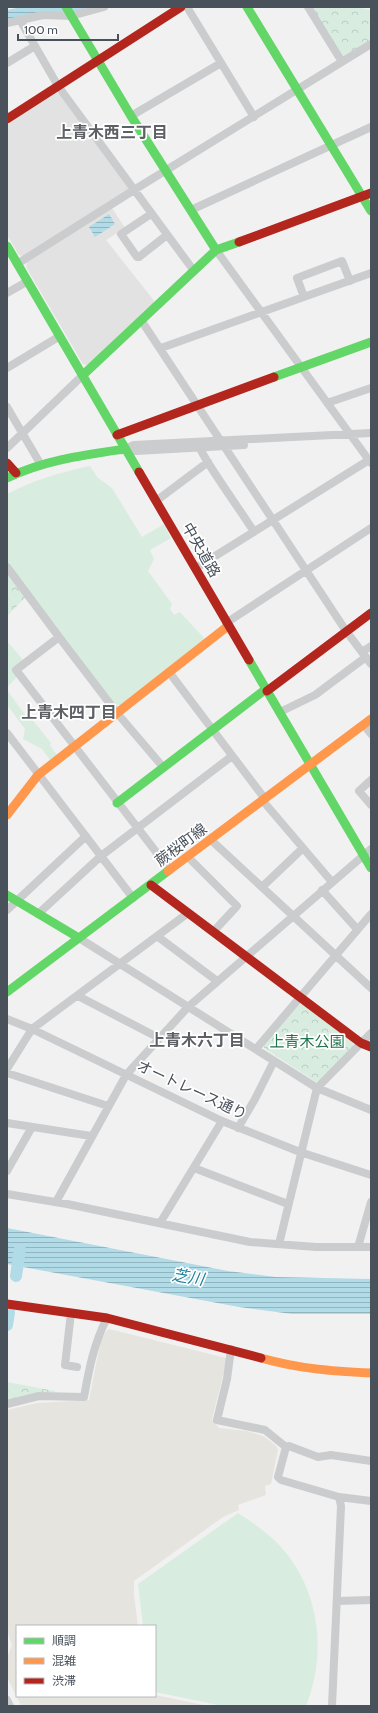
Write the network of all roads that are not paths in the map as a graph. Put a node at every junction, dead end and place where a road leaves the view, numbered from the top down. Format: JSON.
{"nodes":[{"id":1,"x":66,"y":7,"type":"edge"},
{"id":2,"x":104,"y":7,"type":"edge"},
{"id":3,"x":181,"y":7,"type":"edge"},
{"id":4,"x":187,"y":7,"type":"edge"},
{"id":5,"x":247,"y":7,"type":"edge"},
{"id":6,"x":308,"y":7,"type":"edge"},
{"id":7,"x":71,"y":16,"type":"junction"},
{"id":8,"x":20,"y":20,"type":"junction"},
{"id":9,"x":7,"y":24,"type":"edge"},
{"id":10,"x":371,"y":44,"type":"edge"},
{"id":11,"x":35,"y":46,"type":"junction"},
{"id":12,"x":99,"y":60,"type":"junction"},
{"id":13,"x":342,"y":62,"type":"junction"},
{"id":14,"x":7,"y":63,"type":"edge"},
{"id":15,"x":221,"y":63,"type":"junction"},
{"id":16,"x":58,"y":86,"type":"junction"},
{"id":17,"x":297,"y":90,"type":"junction"},
{"id":18,"x":131,"y":116,"type":"junction"},
{"id":19,"x":254,"y":117,"type":"junction"},
{"id":20,"x":7,"y":120,"type":"edge"},
{"id":21,"x":371,"y":127,"type":"edge"},
{"id":22,"x":330,"y":145,"type":"junction"},
{"id":23,"x":165,"y":171,"type":"junction"},
{"id":24,"x":134,"y":190,"type":"junction"},
{"id":25,"x":371,"y":193,"type":"edge"},
{"id":26,"x":362,"y":196,"type":"junction"},
{"id":27,"x":191,"y":210,"type":"junction"},
{"id":28,"x":371,"y":211,"type":"edge"},
{"id":29,"x":151,"y":214,"type":"junction"},
{"id":30,"x":167,"y":235,"type":"junction"},
{"id":31,"x":7,"y":246,"type":"edge"},
{"id":32,"x":216,"y":250,"type":"junction"},
{"id":33,"x":18,"y":264,"type":"junction"},
{"id":34,"x":194,"y":271,"type":"junction"},
{"id":35,"x":371,"y":273,"type":"edge"},
{"id":36,"x":350,"y":280,"type":"junction"},
{"id":37,"x":28,"y":281,"type":"junction"},
{"id":38,"x":7,"y":293,"type":"edge"},
{"id":39,"x":304,"y":297,"type":"junction"},
{"id":40,"x":261,"y":313,"type":"junction"},
{"id":41,"x":141,"y":320,"type":"junction"},
{"id":42,"x":60,"y":336,"type":"junction"},
{"id":43,"x":371,"y":342,"type":"edge"},
{"id":44,"x":161,"y":348,"type":"junction"},
{"id":45,"x":301,"y":367,"type":"junction"},
{"id":46,"x":7,"y":368,"type":"edge"},
{"id":47,"x":83,"y":375,"type":"junction"},
{"id":48,"x":371,"y":388,"type":"edge"},
{"id":49,"x":327,"y":403,"type":"junction"},
{"id":50,"x":198,"y":404,"type":"junction"},
{"id":51,"x":7,"y":407,"type":"edge"},
{"id":52,"x":23,"y":433,"type":"junction"},
{"id":53,"x":371,"y":433,"type":"edge"},
{"id":54,"x":116,"y":434,"type":"junction"},
{"id":55,"x":352,"y":437,"type":"junction"},
{"id":56,"x":371,"y":438,"type":"edge"},
{"id":57,"x":224,"y":444,"type":"junction"},
{"id":58,"x":200,"y":445,"type":"junction"},
{"id":59,"x":7,"y":448,"type":"edge"},
{"id":60,"x":125,"y":449,"type":"junction"},
{"id":61,"x":208,"y":462,"type":"junction"},
{"id":62,"x":370,"y":462,"type":"edge"},
{"id":63,"x":7,"y":463,"type":"edge"},
{"id":64,"x":41,"y":465,"type":"junction"},
{"id":65,"x":16,"y":473,"type":"junction"},
{"id":66,"x":7,"y":478,"type":"edge"},
{"id":67,"x":156,"y":501,"type":"junction"},
{"id":68,"x":274,"y":520,"type":"junction"},
{"id":69,"x":371,"y":528,"type":"edge"},
{"id":70,"x":254,"y":532,"type":"junction"},
{"id":71,"x":7,"y":567,"type":"edge"},
{"id":72,"x":196,"y":568,"type":"junction"},
{"id":73,"x":307,"y":570,"type":"junction"},
{"id":74,"x":371,"y":613,"type":"edge"},
{"id":75,"x":227,"y":624,"type":"junction"},
{"id":76,"x":346,"y":631,"type":"junction"},
{"id":77,"x":59,"y":637,"type":"junction"},
{"id":78,"x":371,"y":646,"type":"edge"},
{"id":79,"x":364,"y":654,"type":"junction"},
{"id":80,"x":371,"y":664,"type":"edge"},
{"id":81,"x":169,"y":672,"type":"junction"},
{"id":82,"x":267,"y":690,"type":"junction"},
{"id":83,"x":280,"y":712,"type":"junction"},
{"id":84,"x":117,"y":713,"type":"junction"},
{"id":85,"x":367,"y":722,"type":"edge"},
{"id":86,"x":213,"y":729,"type":"junction"},
{"id":87,"x":7,"y":733,"type":"edge"},
{"id":88,"x":371,"y":734,"type":"edge"},
{"id":89,"x":75,"y":746,"type":"junction"},
{"id":90,"x":232,"y":756,"type":"junction"},
{"id":91,"x":310,"y":765,"type":"junction"},
{"id":92,"x":163,"y":767,"type":"junction"},
{"id":93,"x":38,"y":775,"type":"junction"},
{"id":94,"x":371,"y":780,"type":"edge"},
{"id":95,"x":264,"y":800,"type":"junction"},
{"id":96,"x":117,"y":803,"type":"junction"},
{"id":97,"x":371,"y":805,"type":"edge"},
{"id":98,"x":7,"y":815,"type":"edge"},
{"id":99,"x":137,"y":828,"type":"junction"},
{"id":100,"x":86,"y":836,"type":"junction"},
{"id":101,"x":211,"y":840,"type":"junction"},
{"id":102,"x":303,"y":848,"type":"junction"},
{"id":103,"x":371,"y":849,"type":"edge"},
{"id":104,"x":363,"y":855,"type":"junction"},
{"id":105,"x":101,"y":856,"type":"junction"},
{"id":106,"x":188,"y":857,"type":"junction"},
{"id":107,"x":371,"y":868,"type":"edge"},
{"id":108,"x":170,"y":870,"type":"junction"},
{"id":109,"x":332,"y":882,"type":"junction"},
{"id":110,"x":151,"y":885,"type":"junction"},
{"id":111,"x":262,"y":887,"type":"junction"},
{"id":112,"x":322,"y":890,"type":"junction"},
{"id":113,"x":7,"y":895,"type":"edge"},
{"id":114,"x":134,"y":898,"type":"junction"},
{"id":115,"x":17,"y":901,"type":"junction"},
{"id":116,"x":7,"y":910,"type":"edge"},
{"id":117,"x":188,"y":913,"type":"junction"},
{"id":118,"x":38,"y":914,"type":"junction"},
{"id":119,"x":371,"y":914,"type":"edge"},
{"id":120,"x":293,"y":916,"type":"junction"},
{"id":121,"x":357,"y":929,"type":"junction"},
{"id":122,"x":214,"y":931,"type":"junction"},
{"id":123,"x":157,"y":936,"type":"junction"},
{"id":124,"x":79,"y":938,"type":"junction"},
{"id":125,"x":246,"y":955,"type":"junction"},
{"id":126,"x":336,"y":955,"type":"junction"},
{"id":127,"x":120,"y":964,"type":"junction"},
{"id":128,"x":217,"y":981,"type":"junction"},
{"id":129,"x":371,"y":988,"type":"edge"},
{"id":130,"x":7,"y":992,"type":"edge"},
{"id":131,"x":78,"y":996,"type":"junction"},
{"id":132,"x":301,"y":997,"type":"junction"},
{"id":133,"x":188,"y":1006,"type":"junction"},
{"id":134,"x":7,"y":1019,"type":"edge"},
{"id":135,"x":32,"y":1029,"type":"junction"},
{"id":136,"x":371,"y":1033,"type":"edge"},
{"id":137,"x":159,"y":1038,"type":"junction"},
{"id":138,"x":361,"y":1043,"type":"junction"},
{"id":139,"x":371,"y":1047,"type":"edge"},
{"id":140,"x":256,"y":1050,"type":"junction"},
{"id":141,"x":274,"y":1061,"type":"junction"},
{"id":142,"x":7,"y":1069,"type":"edge"},
{"id":143,"x":7,"y":1073,"type":"edge"},
{"id":144,"x":126,"y":1075,"type":"junction"},
{"id":145,"x":317,"y":1088,"type":"junction"},
{"id":146,"x":108,"y":1106,"type":"junction"},
{"id":147,"x":371,"y":1110,"type":"edge"},
{"id":148,"x":222,"y":1122,"type":"junction"},
{"id":149,"x":7,"y":1123,"type":"edge"},
{"id":150,"x":32,"y":1127,"type":"junction"},
{"id":151,"x":238,"y":1128,"type":"junction"},
{"id":152,"x":91,"y":1136,"type":"junction"},
{"id":153,"x":300,"y":1152,"type":"junction"},
{"id":154,"x":194,"y":1168,"type":"junction"},
{"id":155,"x":7,"y":1171,"type":"edge"},
{"id":156,"x":371,"y":1175,"type":"edge"},
{"id":157,"x":7,"y":1194,"type":"edge"},
{"id":158,"x":56,"y":1202,"type":"junction"},
{"id":159,"x":371,"y":1202,"type":"edge"},
{"id":160,"x":288,"y":1204,"type":"junction"},
{"id":161,"x":160,"y":1222,"type":"junction"},
{"id":162,"x":279,"y":1244,"type":"junction"},
{"id":163,"x":358,"y":1247,"type":"junction"},
{"id":164,"x":371,"y":1247,"type":"edge"},
{"id":165,"x":7,"y":1304,"type":"edge"},
{"id":166,"x":71,"y":1313,"type":"junction"},
{"id":167,"x":107,"y":1318,"type":"junction"},
{"id":168,"x":231,"y":1349,"type":"junction"},
{"id":169,"x":77,"y":1366,"type":"dead end"},
{"id":170,"x":371,"y":1373,"type":"edge"},
{"id":171,"x":7,"y":1404,"type":"edge"},
{"id":172,"x":286,"y":1447,"type":"junction"},
{"id":173,"x":371,"y":1461,"type":"edge"},
{"id":174,"x":339,"y":1497,"type":"junction"},
{"id":175,"x":371,"y":1501,"type":"edge"},
{"id":176,"x":371,"y":1600,"type":"edge"},
{"id":177,"x":337,"y":1601,"type":"junction"},
{"id":178,"x":7,"y":1700,"type":"edge"},
{"id":179,"x":10,"y":1706,"type":"edge"},
{"id":180,"x":332,"y":1706,"type":"edge"}],
"edges":[{"from":1,"to":7,"type":"street"},
{"from":2,"to":7,"type":"street"},
{"from":3,"to":12,"type":"street"},
{"from":4,"to":15,"type":"street"},
{"from":5,"to":17,"type":"street"},
{"from":6,"to":13,"type":"street"},
{"from":7,"to":8,"type":"street"},
{"from":7,"to":12,"type":"street"},
{"from":8,"to":9,"type":"street"},
{"from":8,"to":11,"type":"street"},
{"from":10,"to":13,"type":"street"},
{"from":11,"to":14,"type":"street"},
{"from":11,"to":16,"type":"street"},
{"from":12,"to":16,"type":"street"},
{"from":12,"to":18,"type":"street"},
{"from":13,"to":17,"type":"street"},
{"from":15,"to":18,"type":"street"},
{"from":15,"to":19,"type":"street"},
{"from":16,"to":20,"type":"street"},
{"from":16,"to":24,"type":"street"},
{"from":17,"to":19,"type":"street"},
{"from":17,"to":22,"type":"street"},
{"from":18,"to":23,"type":"street"},
{"from":19,"to":23,"type":"street"},
{"from":21,"to":22,"type":"street"},
{"from":22,"to":26,"type":"street"},
{"from":22,"to":27,"type":"street"},
{"from":23,"to":24,"type":"street"},
{"from":23,"to":27,"type":"street"},
{"from":24,"to":29,"type":"street"},
{"from":24,"to":33,"type":"street"},
{"from":25,"to":26,"type":"street"},
{"from":26,"to":28,"type":"street"},
{"from":26,"to":32,"type":"street"},
{"from":27,"to":32,"type":"street"},
{"from":29,"to":30,"type":"street"},
{"from":29,"to":30,"type":"street"},
{"from":30,"to":34,"type":"street"},
{"from":31,"to":33,"type":"street","name":"中央道路"},
{"from":32,"to":34,"type":"street"},
{"from":32,"to":40,"type":"street"},
{"from":33,"to":37,"type":"street","name":"中央道路"},
{"from":34,"to":41,"type":"street"},
{"from":35,"to":36,"type":"street"},
{"from":36,"to":39,"type":"street"},
{"from":36,"to":39,"type":"street"},
{"from":37,"to":38,"type":"street"},
{"from":37,"to":42,"type":"street","name":"中央道路"},
{"from":39,"to":40,"type":"street"},
{"from":40,"to":44,"type":"street"},
{"from":40,"to":45,"type":"street"},
{"from":41,"to":44,"type":"street"},
{"from":41,"to":47,"type":"street"},
{"from":42,"to":46,"type":"street"},
{"from":42,"to":47,"type":"street","name":"中央道路"},
{"from":43,"to":45,"type":"street"},
{"from":44,"to":50,"type":"street"},
{"from":45,"to":49,"type":"street"},
{"from":45,"to":50,"type":"street"},
{"from":47,"to":52,"type":"street"},
{"from":47,"to":54,"type":"street","name":"中央道路"},
{"from":48,"to":49,"type":"street"},
{"from":49,"to":55,"type":"street"},
{"from":50,"to":54,"type":"street"},
{"from":50,"to":57,"type":"street"},
{"from":51,"to":52,"type":"street"},
{"from":52,"to":59,"type":"street"},
{"from":52,"to":64,"type":"street"},
{"from":53,"to":55,"type":"street"},
{"from":54,"to":60,"type":"street","name":"中央道路"},
{"from":55,"to":56,"type":"street"},
{"from":55,"to":57,"type":"street"},
{"from":55,"to":62,"type":"street"},
{"from":57,"to":58,"type":"street"},
{"from":57,"to":68,"type":"street"},
{"from":58,"to":60,"type":"street"},
{"from":58,"to":61,"type":"street"},
{"from":60,"to":64,"type":"street"},
{"from":60,"to":67,"type":"street","name":"中央道路"},
{"from":61,"to":67,"type":"street"},
{"from":61,"to":70,"type":"street"},
{"from":62,"to":68,"type":"street"},
{"from":63,"to":65,"type":"street"},
{"from":64,"to":65,"type":"street"},
{"from":65,"to":66,"type":"street"},
{"from":67,"to":72,"type":"street","name":"中央道路"},
{"from":68,"to":70,"type":"street"},
{"from":68,"to":73,"type":"street"},
{"from":69,"to":73,"type":"street"},
{"from":70,"to":72,"type":"street"},
{"from":71,"to":77,"type":"street"},
{"from":72,"to":75,"type":"street","name":"中央道路"},
{"from":73,"to":75,"type":"street"},
{"from":73,"to":76,"type":"street"},
{"from":74,"to":76,"type":"street"},
{"from":75,"to":81,"type":"street"},
{"from":75,"to":82,"type":"street","name":"中央道路"},
{"from":76,"to":79,"type":"street"},
{"from":76,"to":82,"type":"street"},
{"from":77,"to":84,"type":"street"},
{"from":77,"to":89,"type":"street"},
{"from":78,"to":79,"type":"street"},
{"from":79,"to":80,"type":"street"},
{"from":79,"to":83,"type":"street"},
{"from":81,"to":84,"type":"street"},
{"from":81,"to":86,"type":"street"},
{"from":82,"to":83,"type":"street","name":"中央道路"},
{"from":82,"to":86,"type":"street"},
{"from":83,"to":91,"type":"street","name":"中央道路"},
{"from":84,"to":89,"type":"street"},
{"from":84,"to":92,"type":"street"},
{"from":85,"to":88,"type":"street"},
{"from":85,"to":91,"type":"street","name":"蕨桜町線"},
{"from":86,"to":90,"type":"street"},
{"from":86,"to":92,"type":"street"},
{"from":87,"to":93,"type":"street"},
{"from":89,"to":93,"type":"street"},
{"from":89,"to":96,"type":"street"},
{"from":90,"to":95,"type":"street"},
{"from":90,"to":99,"type":"street"},
{"from":91,"to":95,"type":"street","name":"蕨桜町線"},
{"from":91,"to":104,"type":"street","name":"中央道路"},
{"from":92,"to":96,"type":"street"},
{"from":93,"to":98,"type":"street"},
{"from":93,"to":100,"type":"street"},
{"from":94,"to":97,"type":"street"},
{"from":95,"to":101,"type":"street","name":"蕨桜町線"},
{"from":95,"to":102,"type":"street"},
{"from":96,"to":99,"type":"street"},
{"from":99,"to":105,"type":"street"},
{"from":99,"to":108,"type":"street"},
{"from":100,"to":105,"type":"street"},
{"from":100,"to":115,"type":"street"},
{"from":101,"to":106,"type":"street","name":"蕨桜町線"},
{"from":101,"to":111,"type":"street"},
{"from":102,"to":109,"type":"street"},
{"from":102,"to":111,"type":"street"},
{"from":103,"to":104,"type":"street"},
{"from":104,"to":107,"type":"street","name":"中央道路"},
{"from":104,"to":109,"type":"street"},
{"from":105,"to":114,"type":"street"},
{"from":105,"to":118,"type":"street"},
{"from":106,"to":108,"type":"street","name":"蕨桜町線"},
{"from":106,"to":122,"type":"street"},
{"from":108,"to":110,"type":"street","name":"蕨桜町線"},
{"from":109,"to":112,"type":"street"},
{"from":110,"to":114,"type":"street","name":"蕨桜町線"},
{"from":110,"to":117,"type":"street"},
{"from":111,"to":120,"type":"street"},
{"from":112,"to":120,"type":"street"},
{"from":112,"to":121,"type":"street"},
{"from":113,"to":115,"type":"street"},
{"from":114,"to":124,"type":"street","name":"蕨桜町線"},
{"from":115,"to":116,"type":"street"},
{"from":115,"to":118,"type":"street"},
{"from":117,"to":122,"type":"street"},
{"from":117,"to":123,"type":"street"},
{"from":118,"to":124,"type":"street"},
{"from":119,"to":121,"type":"street"},
{"from":120,"to":125,"type":"street"},
{"from":120,"to":126,"type":"street"},
{"from":121,"to":126,"type":"street"},
{"from":122,"to":125,"type":"street"},
{"from":123,"to":127,"type":"street"},
{"from":123,"to":128,"type":"street"},
{"from":124,"to":127,"type":"street"},
{"from":124,"to":130,"type":"street","name":"蕨桜町線"},
{"from":125,"to":128,"type":"street"},
{"from":125,"to":132,"type":"street"},
{"from":126,"to":129,"type":"street"},
{"from":126,"to":132,"type":"street"},
{"from":127,"to":131,"type":"street"},
{"from":127,"to":133,"type":"street"},
{"from":128,"to":133,"type":"street"},
{"from":131,"to":135,"type":"street"},
{"from":131,"to":137,"type":"street"},
{"from":132,"to":138,"type":"street"},
{"from":132,"to":140,"type":"street"},
{"from":133,"to":137,"type":"street"},
{"from":133,"to":140,"type":"street"},
{"from":134,"to":135,"type":"street","name":"オートレース通り"},
{"from":135,"to":142,"type":"street"},
{"from":135,"to":144,"type":"street","name":"オートレース通り"},
{"from":136,"to":138,"type":"street"},
{"from":137,"to":144,"type":"street"},
{"from":138,"to":139,"type":"street"},
{"from":138,"to":145,"type":"street"},
{"from":140,"to":141,"type":"street"},
{"from":141,"to":145,"type":"street"},
{"from":141,"to":151,"type":"street"},
{"from":143,"to":146,"type":"street"},
{"from":144,"to":146,"type":"street"},
{"from":144,"to":148,"type":"street","name":"オートレース通り"},
{"from":145,"to":147,"type":"street"},
{"from":145,"to":153,"type":"street"},
{"from":146,"to":152,"type":"street"},
{"from":148,"to":151,"type":"street","name":"オートレース通り"},
{"from":148,"to":154,"type":"street"},
{"from":149,"to":150,"type":"street"},
{"from":150,"to":152,"type":"street"},
{"from":150,"to":155,"type":"street"},
{"from":151,"to":153,"type":"street","name":"オートレース通り"},
{"from":152,"to":158,"type":"street"},
{"from":153,"to":156,"type":"street","name":"オートレース通り"},
{"from":153,"to":160,"type":"street"},
{"from":154,"to":160,"type":"street"},
{"from":154,"to":161,"type":"street"},
{"from":157,"to":158,"type":"street"},
{"from":158,"to":161,"type":"street"},
{"from":159,"to":163,"type":"street"},
{"from":160,"to":162,"type":"street"},
{"from":161,"to":162,"type":"street"},
{"from":162,"to":163,"type":"street"},
{"from":163,"to":164,"type":"street"},
{"from":165,"to":166,"type":"street"},
{"from":166,"to":167,"type":"street"},
{"from":166,"to":169,"type":"street"},
{"from":167,"to":168,"type":"street"},
{"from":167,"to":171,"type":"street"},
{"from":168,"to":170,"type":"street"},
{"from":168,"to":172,"type":"street"},
{"from":172,"to":173,"type":"street"},
{"from":172,"to":174,"type":"street"},
{"from":174,"to":175,"type":"street"},
{"from":174,"to":177,"type":"street"},
{"from":176,"to":177,"type":"street"},
{"from":177,"to":180,"type":"street"},
{"from":178,"to":179,"type":"street"}]}
